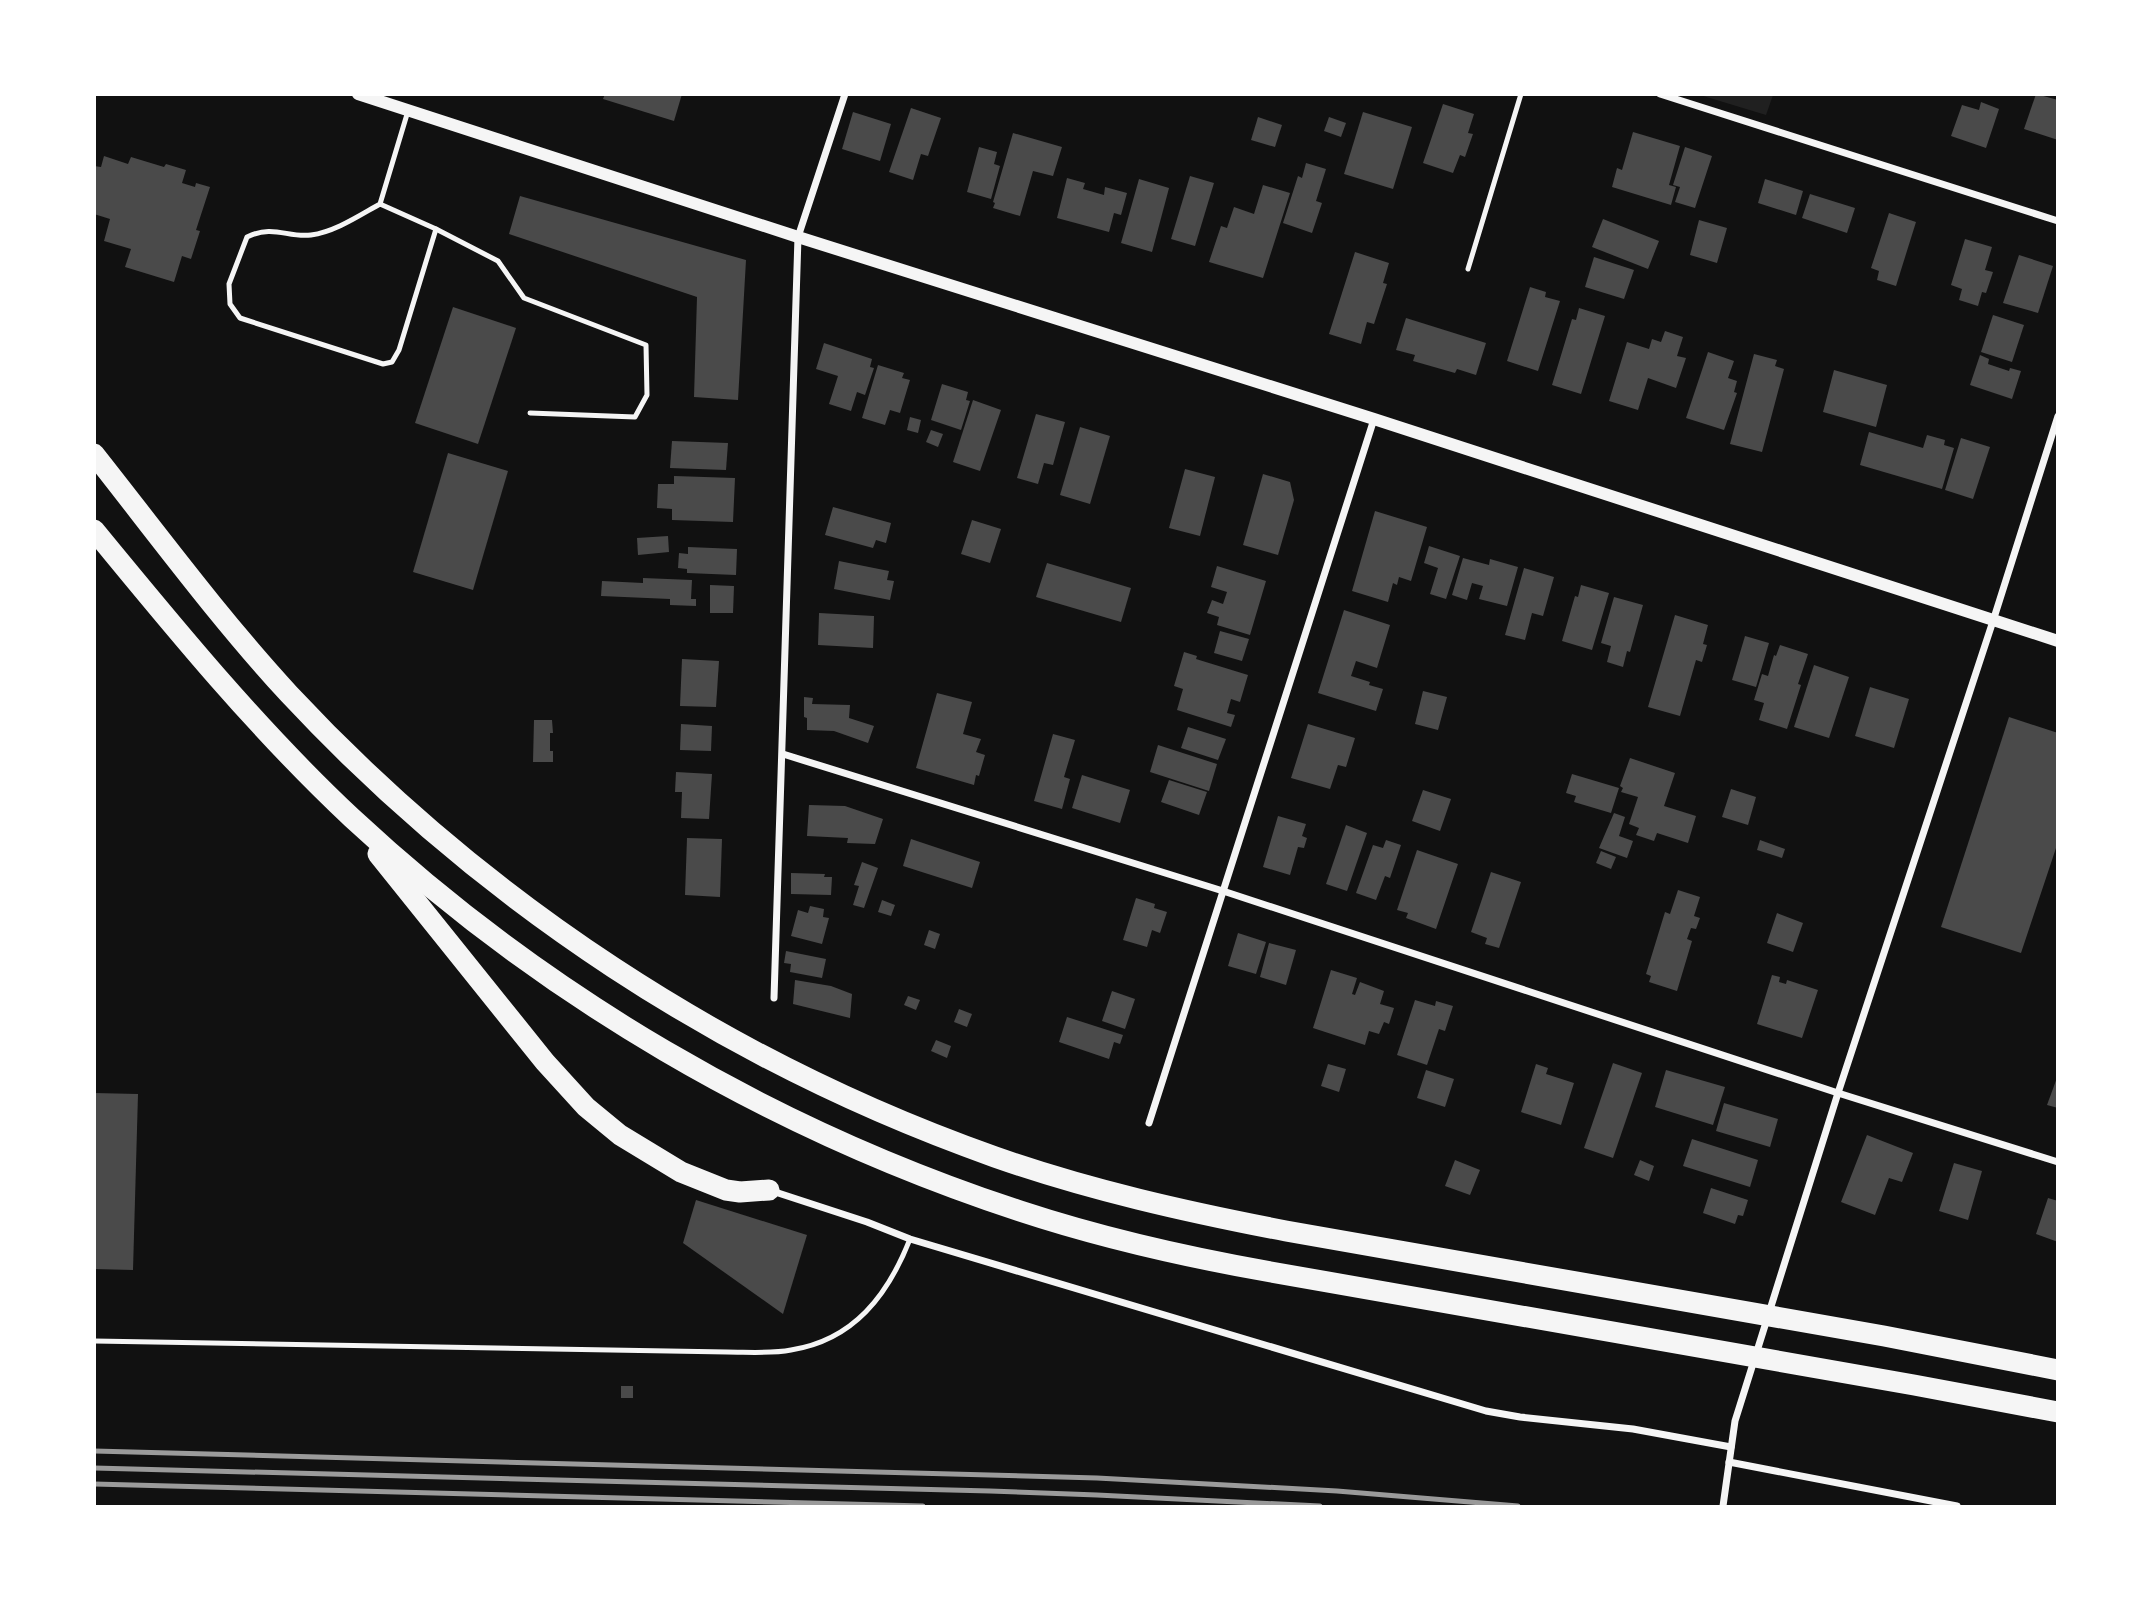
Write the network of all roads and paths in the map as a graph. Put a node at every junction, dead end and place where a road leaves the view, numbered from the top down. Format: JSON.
{"nodes":[{"id":1,"x":358,"y":94,"type":"edge"},
{"id":2,"x":845,"y":94,"type":"edge"},
{"id":3,"x":1521,"y":94,"type":"edge"},
{"id":4,"x":1660,"y":94,"type":"edge"},
{"id":5,"x":408,"y":111,"type":"junction"},
{"id":6,"x":380,"y":204,"type":"junction"},
{"id":7,"x":2057,"y":221,"type":"edge"},
{"id":8,"x":436,"y":229,"type":"junction"},
{"id":9,"x":798,"y":237,"type":"junction"},
{"id":10,"x":1468,"y":269,"type":"dead end"},
{"id":11,"x":530,"y":413,"type":"dead end"},
{"id":12,"x":2057,"y":416,"type":"edge"},
{"id":13,"x":1374,"y":419,"type":"junction"},
{"id":14,"x":94,"y":454,"type":"edge"},
{"id":15,"x":94,"y":530,"type":"edge"},
{"id":16,"x":1993,"y":621,"type":"junction"},
{"id":17,"x":2057,"y":641,"type":"edge"},
{"id":18,"x":783,"y":754,"type":"junction"},
{"id":19,"x":352,"y":818,"type":"junction"},
{"id":20,"x":1223,"y":891,"type":"junction"},
{"id":21,"x":774,"y":998,"type":"dead end"},
{"id":22,"x":1838,"y":1093,"type":"junction"},
{"id":23,"x":1149,"y":1123,"type":"dead end"},
{"id":24,"x":2057,"y":1162,"type":"edge"},
{"id":25,"x":769,"y":1190,"type":"joint"},
{"id":26,"x":910,"y":1239,"type":"junction"},
{"id":27,"x":94,"y":1341,"type":"edge"},
{"id":28,"x":2057,"y":1370,"type":"edge"},
{"id":29,"x":2057,"y":1412,"type":"edge"},
{"id":30,"x":1731,"y":1447,"type":"junction"},
{"id":31,"x":1729,"y":1462,"type":"junction"},
{"id":32,"x":1723,"y":1507,"type":"edge"},
{"id":33,"x":1957,"y":1507,"type":"edge"}],
"edges":[{"from":1,"to":5,"type":"street"},
{"from":2,"to":9,"type":"street"},
{"from":3,"to":10,"type":"lane"},
{"from":4,"to":7,"type":"street"},
{"from":5,"to":6,"type":"lane"},
{"from":5,"to":9,"type":"street"},
{"from":6,"to":8,"type":"lane"},
{"from":6,"to":8,"type":"lane"},
{"from":8,"to":11,"type":"lane"},
{"from":9,"to":13,"type":"street"},
{"from":9,"to":18,"type":"street"},
{"from":12,"to":16,"type":"street"},
{"from":13,"to":16,"type":"street"},
{"from":13,"to":20,"type":"street"},
{"from":14,"to":28,"type":"highway"},
{"from":15,"to":19,"type":"highway"},
{"from":16,"to":17,"type":"street"},
{"from":16,"to":22,"type":"street"},
{"from":18,"to":20,"type":"street"},
{"from":18,"to":21,"type":"street"},
{"from":19,"to":25,"type":"highway"},
{"from":19,"to":29,"type":"highway"},
{"from":20,"to":22,"type":"street"},
{"from":20,"to":23,"type":"street"},
{"from":22,"to":24,"type":"street"},
{"from":22,"to":30,"type":"street"},
{"from":25,"to":26,"type":"street"},
{"from":26,"to":27,"type":"lane"},
{"from":26,"to":30,"type":"street"},
{"from":30,"to":31,"type":"street"},
{"from":31,"to":32,"type":"street"},
{"from":31,"to":33,"type":"street"}]}
